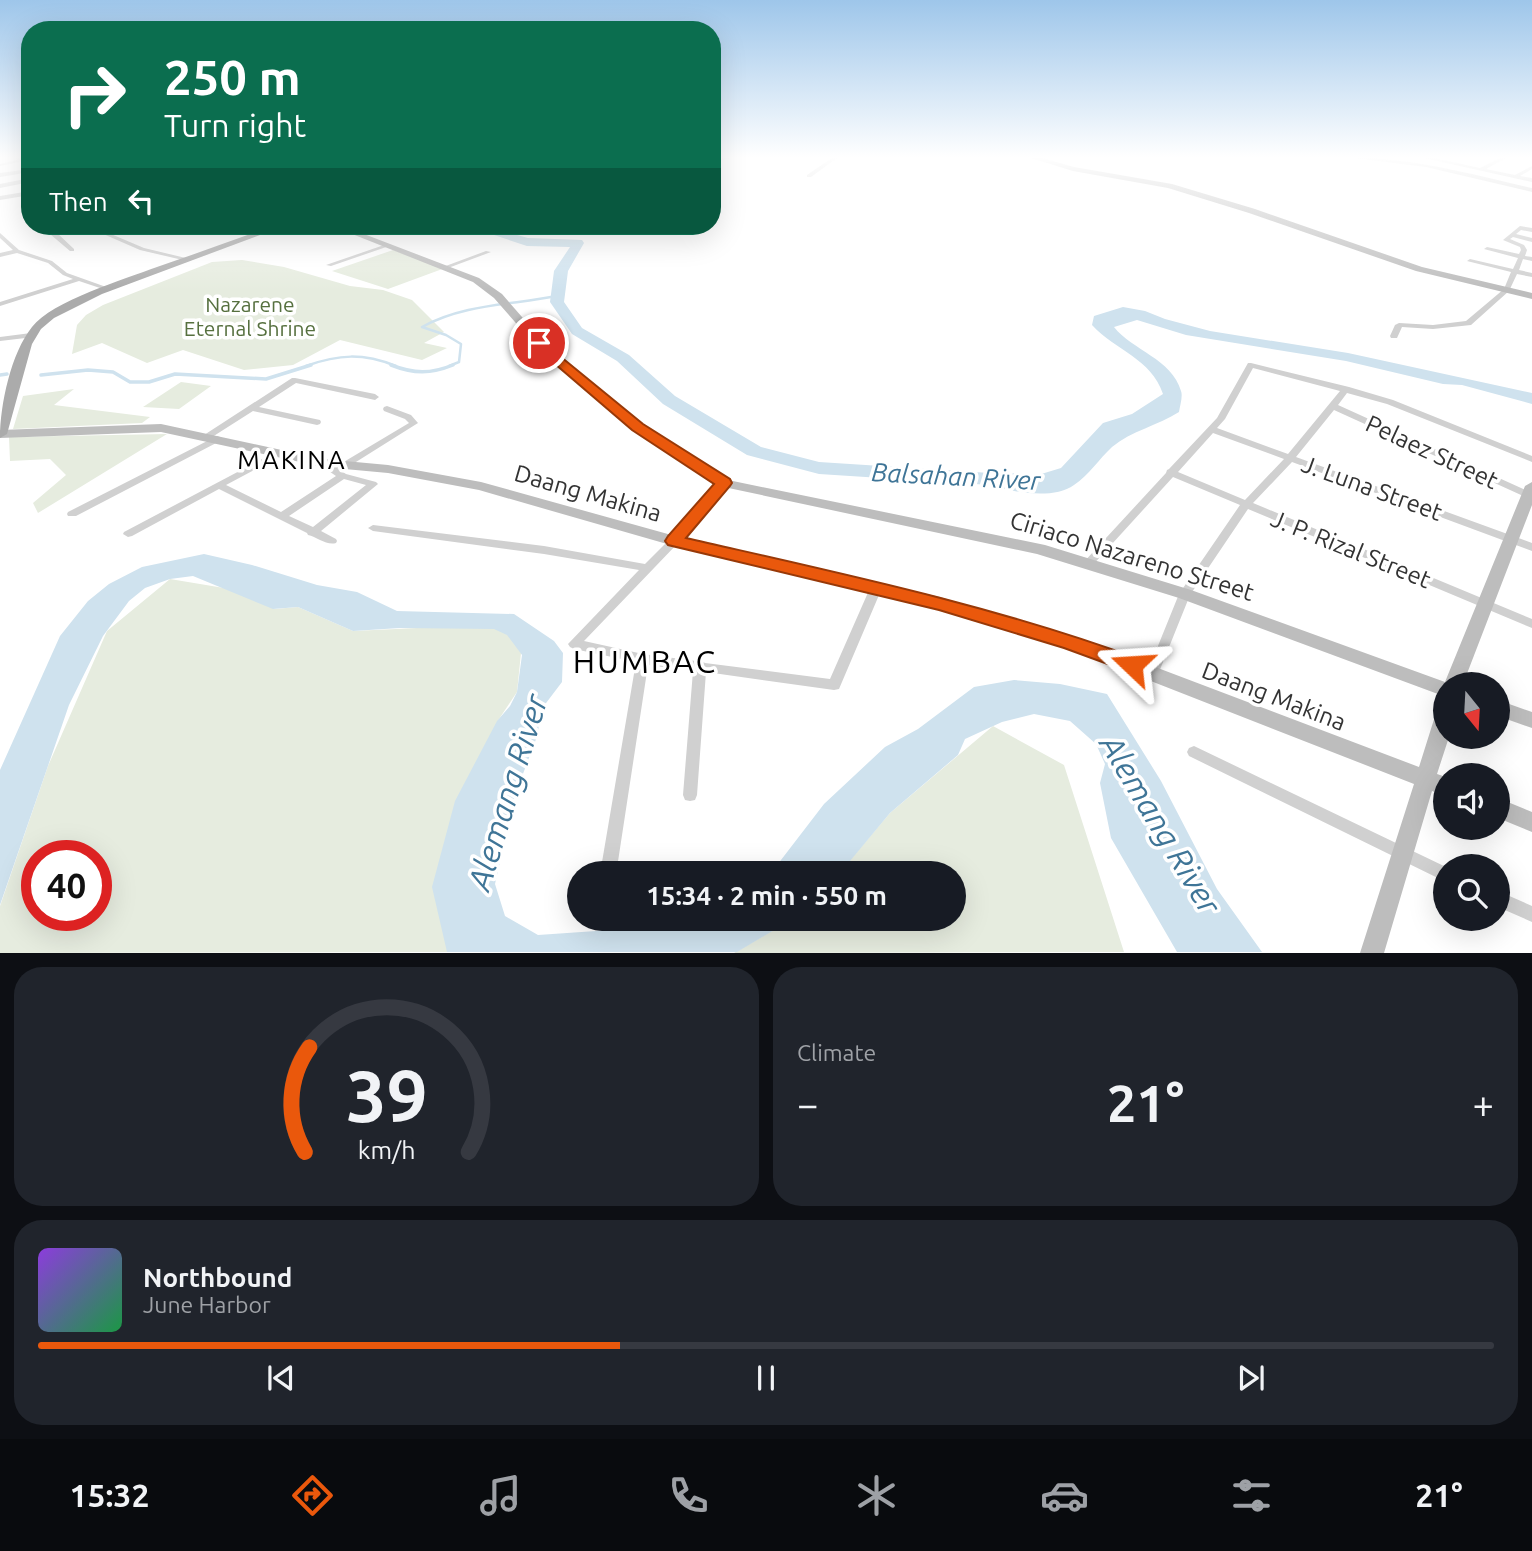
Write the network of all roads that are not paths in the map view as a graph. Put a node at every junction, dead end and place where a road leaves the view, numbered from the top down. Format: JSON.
{"nodes":[{"id":1,"x":1221,"y":202,"type":"edge"},
{"id":2,"x":1532,"y":230,"type":"edge"},
{"id":3,"x":54,"y":235,"type":"edge"},
{"id":4,"x":109,"y":235,"type":"edge"},
{"id":5,"x":255,"y":235,"type":"edge"},
{"id":6,"x":361,"y":235,"type":"edge"},
{"id":7,"x":0,"y":236,"type":"edge"},
{"id":8,"x":1511,"y":236,"type":"junction"},
{"id":9,"x":1532,"y":240,"type":"edge"},
{"id":10,"x":4,"y":245,"type":"edge"},
{"id":11,"x":389,"y":245,"type":"junction"},
{"id":12,"x":1487,"y":249,"type":"dead end"},
{"id":13,"x":72,"y":250,"type":"dead end"},
{"id":14,"x":17,"y":251,"type":"junction"},
{"id":15,"x":488,"y":252,"type":"dead end"},
{"id":16,"x":0,"y":255,"type":"edge"},
{"id":17,"x":1520,"y":257,"type":"junction"},
{"id":18,"x":187,"y":259,"type":"junction"},
{"id":19,"x":1532,"y":260,"type":"edge"},
{"id":20,"x":1470,"y":261,"type":"dead end"},
{"id":21,"x":329,"y":265,"type":"dead end"},
{"id":22,"x":446,"y":267,"type":"junction"},
{"id":23,"x":1515,"y":271,"type":"junction"},
{"id":24,"x":1532,"y":275,"type":"edge"},
{"id":25,"x":79,"y":279,"type":"junction"},
{"id":26,"x":106,"y":288,"type":"junction"},
{"id":27,"x":1507,"y":290,"type":"junction"},
{"id":28,"x":1532,"y":296,"type":"edge"},
{"id":29,"x":0,"y":304,"type":"edge"},
{"id":30,"x":31,"y":335,"type":"junction"},
{"id":31,"x":1394,"y":336,"type":"dead end"},
{"id":32,"x":0,"y":339,"type":"edge"},
{"id":33,"x":1346,"y":388,"type":"junction"},
{"id":34,"x":375,"y":397,"type":"dead end"},
{"id":35,"x":1333,"y":406,"type":"junction"},
{"id":36,"x":253,"y":408,"type":"junction"},
{"id":37,"x":387,"y":410,"type":"dead end"},
{"id":38,"x":317,"y":422,"type":"dead end"},
{"id":39,"x":1211,"y":429,"type":"junction"},
{"id":40,"x":0,"y":434,"type":"edge"},
{"id":41,"x":211,"y":438,"type":"junction"},
{"id":42,"x":279,"y":453,"type":"junction"},
{"id":43,"x":1290,"y":458,"type":"junction"},
{"id":44,"x":1532,"y":459,"type":"edge"},
{"id":45,"x":344,"y":471,"type":"junction"},
{"id":46,"x":1170,"y":472,"type":"junction"},
{"id":47,"x":724,"y":483,"type":"junction"},
{"id":48,"x":220,"y":486,"type":"junction"},
{"id":49,"x":1530,"y":493,"type":"edge"},
{"id":50,"x":1245,"y":506,"type":"junction"},
{"id":51,"x":72,"y":514,"type":"dead end"},
{"id":52,"x":281,"y":516,"type":"junction"},
{"id":53,"x":373,"y":528,"type":"dead end"},
{"id":54,"x":312,"y":533,"type":"junction"},
{"id":55,"x":128,"y":534,"type":"dead end"},
{"id":56,"x":1510,"y":538,"type":"junction"},
{"id":57,"x":332,"y":541,"type":"dead end"},
{"id":58,"x":674,"y":541,"type":"junction"},
{"id":59,"x":1532,"y":547,"type":"edge"},
{"id":60,"x":1087,"y":564,"type":"junction"},
{"id":61,"x":647,"y":568,"type":"junction"},
{"id":62,"x":876,"y":588,"type":"junction"},
{"id":63,"x":1185,"y":594,"type":"junction"},
{"id":64,"x":1485,"y":604,"type":"junction"},
{"id":65,"x":1532,"y":624,"type":"edge"},
{"id":66,"x":643,"y":659,"type":"junction"},
{"id":67,"x":700,"y":665,"type":"junction"},
{"id":68,"x":1459,"y":672,"type":"edge"},
{"id":69,"x":1153,"y":673,"type":"junction"},
{"id":70,"x":1433,"y":685,"type":"edge"},
{"id":71,"x":1510,"y":712,"type":"edge"},
{"id":72,"x":1532,"y":720,"type":"edge"},
{"id":73,"x":1194,"y":752,"type":"dead end"},
{"id":74,"x":1433,"y":782,"type":"edge"},
{"id":75,"x":1433,"y":789,"type":"edge"},
{"id":76,"x":690,"y":795,"type":"dead end"},
{"id":77,"x":1510,"y":813,"type":"edge"},
{"id":78,"x":1532,"y":822,"type":"edge"},
{"id":79,"x":1402,"y":855,"type":"junction"},
{"id":80,"x":610,"y":861,"type":"edge"},
{"id":81,"x":1433,"y":869,"type":"edge"},
{"id":82,"x":1510,"y":904,"type":"edge"},
{"id":83,"x":1532,"y":914,"type":"edge"},
{"id":84,"x":1372,"y":953,"type":"edge"}],
"edges":[{"from":1,"to":27,"type":"street"},
{"from":2,"to":8,"type":"street"},
{"from":3,"to":13,"type":"street"},
{"from":4,"to":18,"type":"street"},
{"from":5,"to":18,"type":"main road"},
{"from":6,"to":11,"type":"street","name":"Ciriaco Nazareno Street"},
{"from":7,"to":10,"type":"street"},
{"from":8,"to":9,"type":"street"},
{"from":8,"to":17,"type":"street"},
{"from":10,"to":14,"type":"street"},
{"from":11,"to":21,"type":"street"},
{"from":11,"to":22,"type":"street","name":"Ciriaco Nazareno Street"},
{"from":12,"to":17,"type":"street"},
{"from":14,"to":16,"type":"street"},
{"from":14,"to":25,"type":"street"},
{"from":15,"to":22,"type":"street"},
{"from":17,"to":19,"type":"street"},
{"from":17,"to":23,"type":"street"},
{"from":18,"to":26,"type":"main road"},
{"from":20,"to":23,"type":"street"},
{"from":22,"to":47,"type":"street","name":"Ciriaco Nazareno Street"},
{"from":23,"to":24,"type":"street"},
{"from":23,"to":27,"type":"street"},
{"from":25,"to":26,"type":"street"},
{"from":25,"to":29,"type":"street"},
{"from":26,"to":30,"type":"main road"},
{"from":27,"to":28,"type":"street"},
{"from":27,"to":31,"type":"street"},
{"from":30,"to":32,"type":"street"},
{"from":30,"to":40,"type":"main road"},
{"from":33,"to":35,"type":"street"},
{"from":33,"to":39,"type":"street"},
{"from":33,"to":44,"type":"street"},
{"from":34,"to":36,"type":"street"},
{"from":35,"to":43,"type":"street"},
{"from":35,"to":49,"type":"street","name":"Pelaez Street"},
{"from":36,"to":38,"type":"street"},
{"from":36,"to":41,"type":"street"},
{"from":37,"to":45,"type":"street"},
{"from":39,"to":43,"type":"street","name":"J. Luna Street"},
{"from":39,"to":46,"type":"street"},
{"from":40,"to":41,"type":"street","name":"Daang Makina"},
{"from":41,"to":42,"type":"street","name":"Daang Makina"},
{"from":41,"to":51,"type":"street"},
{"from":42,"to":45,"type":"street","name":"Daang Makina"},
{"from":42,"to":48,"type":"street"},
{"from":43,"to":50,"type":"street"},
{"from":43,"to":56,"type":"street","name":"J. Luna Street"},
{"from":45,"to":52,"type":"street"},
{"from":45,"to":54,"type":"street"},
{"from":45,"to":58,"type":"street","name":"Daang Makina"},
{"from":46,"to":50,"type":"street","name":"J. P. Rizal Street"},
{"from":46,"to":60,"type":"street"},
{"from":47,"to":58,"type":"street"},
{"from":47,"to":60,"type":"street","name":"Ciriaco Nazareno Street"},
{"from":48,"to":52,"type":"street"},
{"from":48,"to":55,"type":"street"},
{"from":49,"to":56,"type":"street"},
{"from":50,"to":63,"type":"street"},
{"from":50,"to":64,"type":"street","name":"J. P. Rizal Street"},
{"from":52,"to":54,"type":"street"},
{"from":53,"to":61,"type":"street"},
{"from":54,"to":57,"type":"street"},
{"from":56,"to":59,"type":"street","name":"J. Luna Street"},
{"from":56,"to":64,"type":"street"},
{"from":58,"to":61,"type":"street"},
{"from":58,"to":62,"type":"street","name":"Daang Makina"},
{"from":60,"to":63,"type":"street","name":"Ciriaco Nazareno Street"},
{"from":61,"to":66,"type":"street"},
{"from":62,"to":67,"type":"street"},
{"from":62,"to":69,"type":"street","name":"Daang Makina"},
{"from":63,"to":69,"type":"street"},
{"from":63,"to":70,"type":"street","name":"Ciriaco Nazareno Street"},
{"from":64,"to":65,"type":"street","name":"J. P. Rizal Street"},
{"from":64,"to":68,"type":"street"},
{"from":66,"to":67,"type":"street"},
{"from":66,"to":80,"type":"street"},
{"from":67,"to":76,"type":"street"},
{"from":69,"to":74,"type":"street","name":"Daang Makina"},
{"from":71,"to":72,"type":"street"},
{"from":73,"to":79,"type":"street"},
{"from":75,"to":79,"type":"street"},
{"from":77,"to":78,"type":"street"},
{"from":79,"to":81,"type":"street"},
{"from":79,"to":84,"type":"street"},
{"from":82,"to":83,"type":"street"}]}
